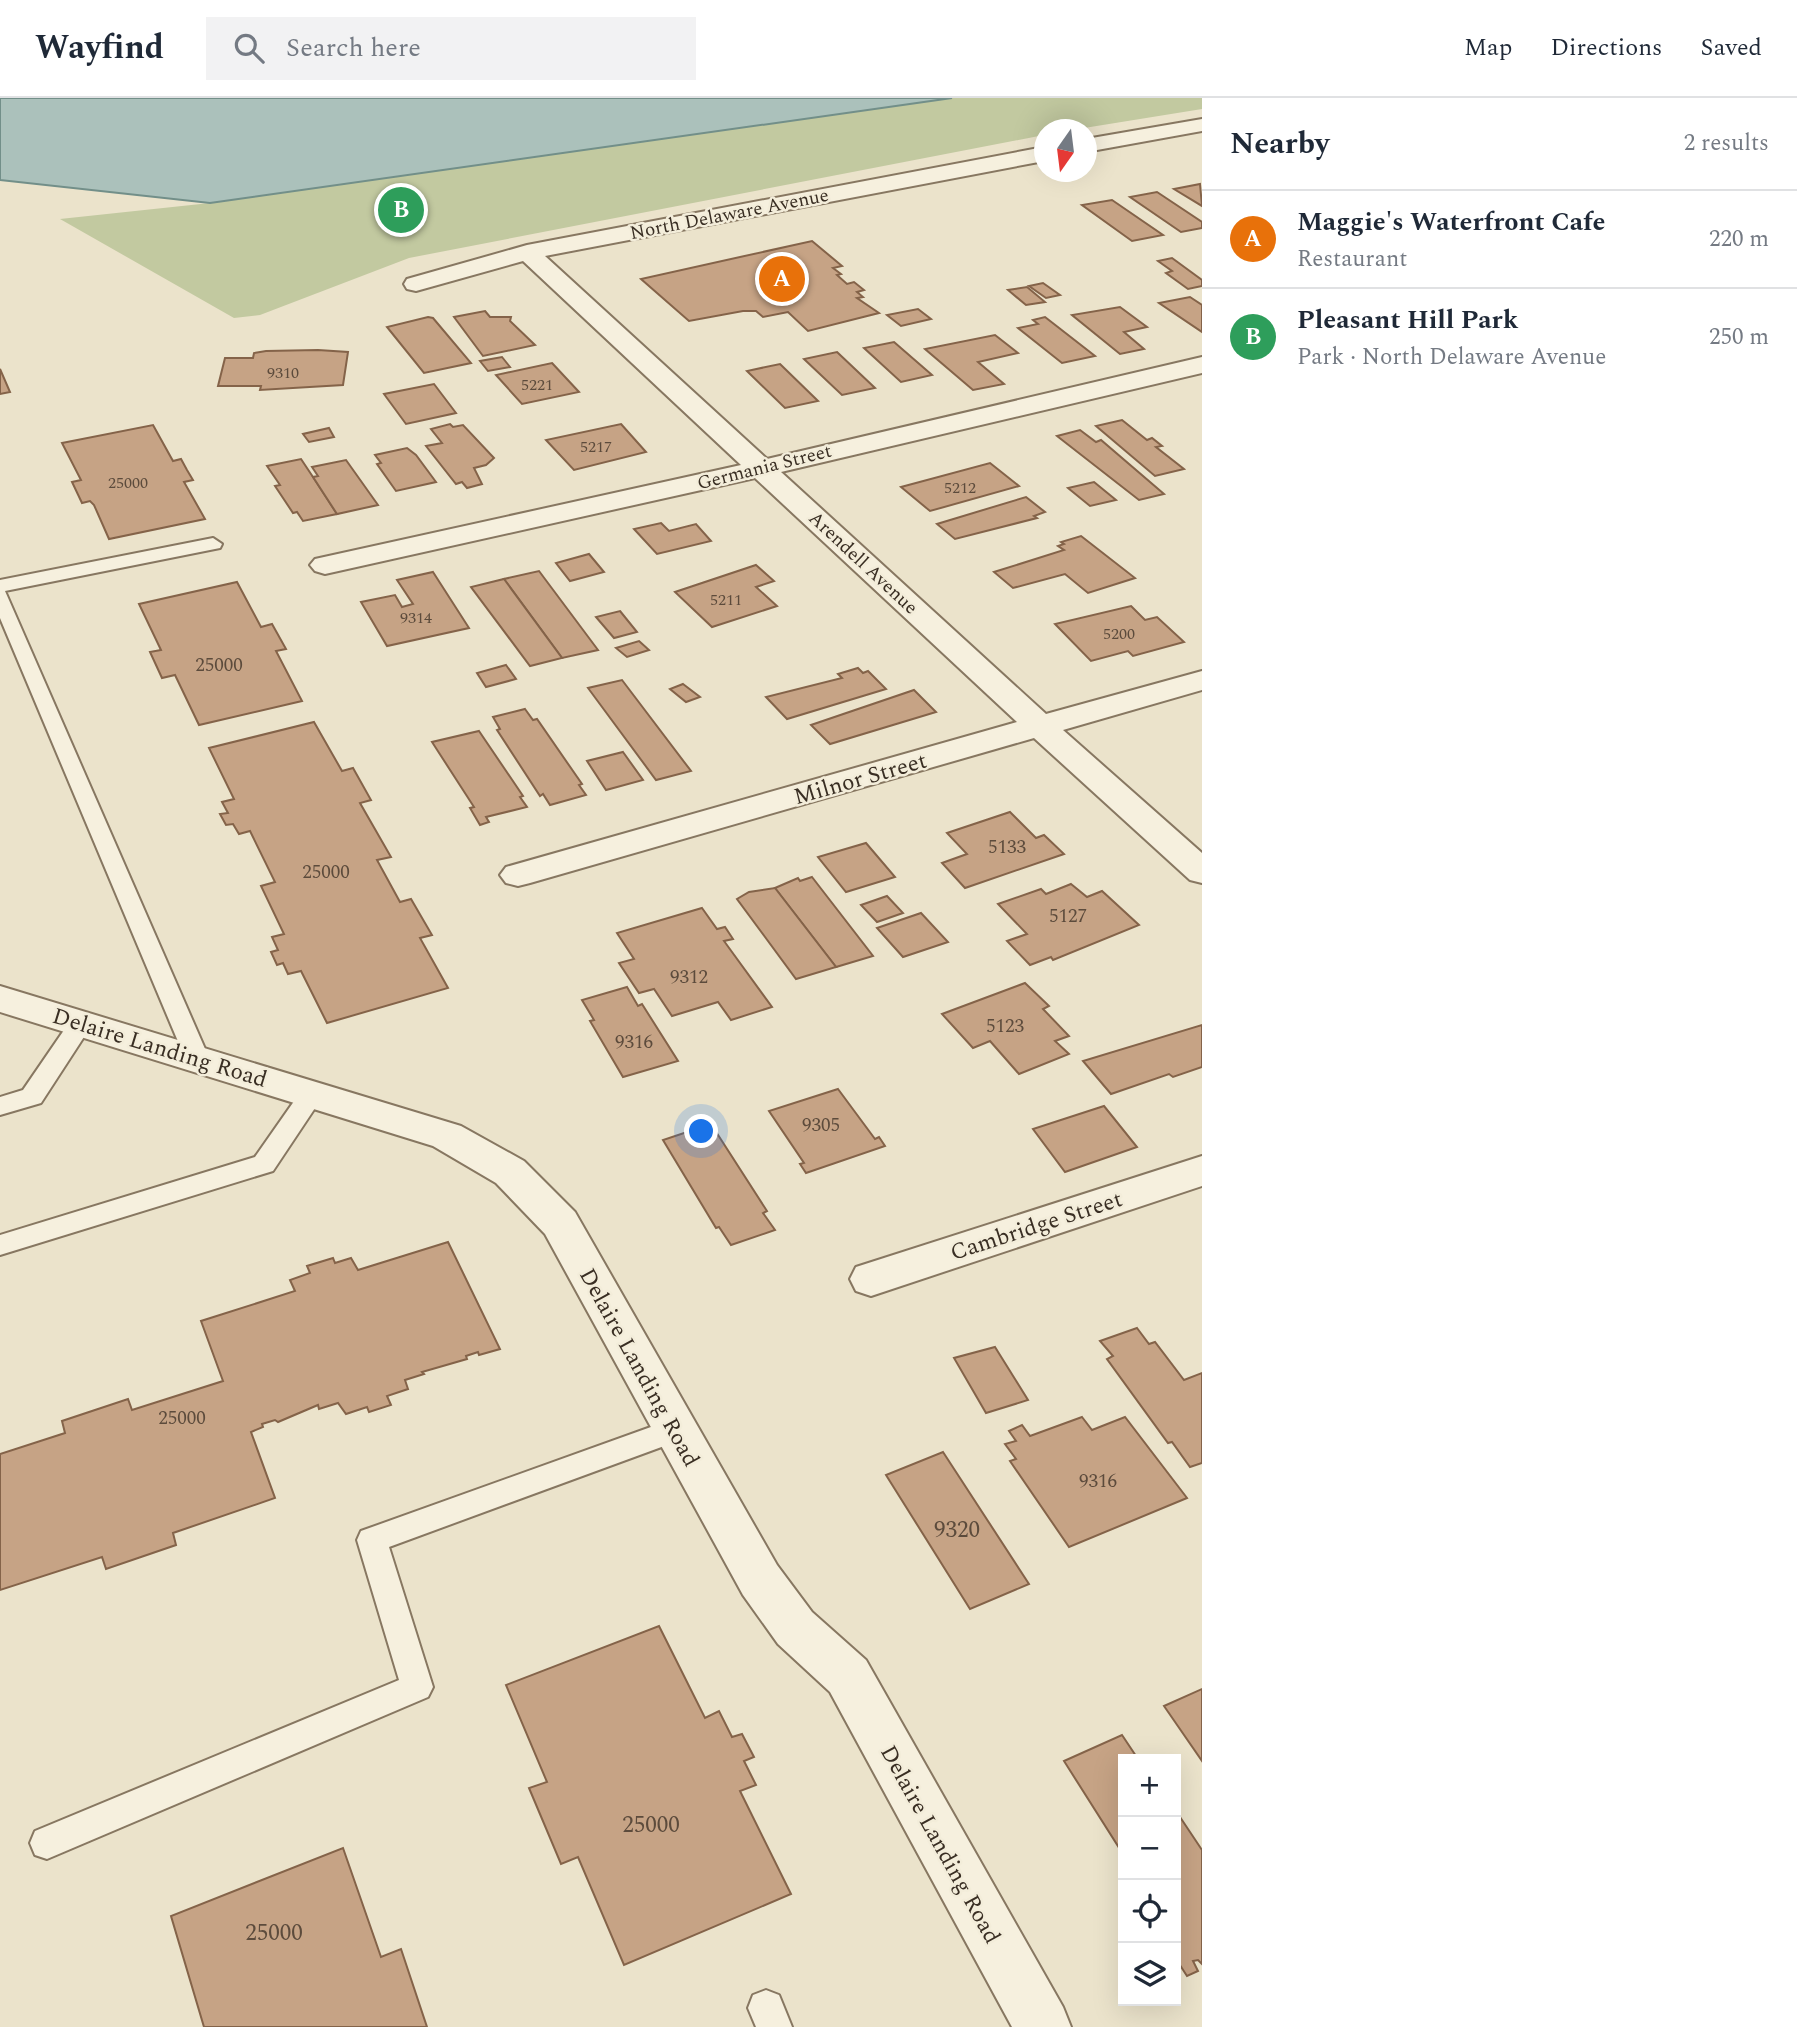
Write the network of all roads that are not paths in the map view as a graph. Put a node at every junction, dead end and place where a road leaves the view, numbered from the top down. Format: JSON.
{"nodes":[{"id":1,"x":1202,"y":125,"type":"edge"},
{"id":2,"x":1097,"y":144,"type":"edge"},
{"id":3,"x":1034,"y":156,"type":"edge"},
{"id":4,"x":527,"y":252,"type":"junction"},
{"id":5,"x":416,"y":284,"type":"dead end"},
{"id":6,"x":1202,"y":365,"type":"edge"},
{"id":7,"x":761,"y":466,"type":"junction"},
{"id":8,"x":212,"y":544,"type":"dead end"},
{"id":9,"x":325,"y":565,"type":"dead end"},
{"id":10,"x":0,"y":586,"type":"edge"},
{"id":11,"x":0,"y":595,"type":"edge"},
{"id":12,"x":1202,"y":680,"type":"edge"},
{"id":13,"x":1041,"y":727,"type":"junction"},
{"id":14,"x":1202,"y":872,"type":"edge"},
{"id":15,"x":518,"y":875,"type":"dead end"},
{"id":16,"x":0,"y":999,"type":"edge"},
{"id":17,"x":81,"y":1023,"type":"junction"},
{"id":18,"x":197,"y":1058,"type":"junction"},
{"id":19,"x":313,"y":1093,"type":"junction"},
{"id":20,"x":0,"y":1106,"type":"edge"},
{"id":21,"x":1202,"y":1171,"type":"edge"},
{"id":22,"x":0,"y":1245,"type":"edge"},
{"id":23,"x":871,"y":1279,"type":"dead end"},
{"id":24,"x":676,"y":1430,"type":"junction"},
{"id":25,"x":47,"y":1843,"type":"dead end"},
{"id":26,"x":1042,"y":2027,"type":"edge"}],
"edges":[{"from":1,"to":2,"type":"street"},
{"from":3,"to":4,"type":"street","name":"North Delaware Avenue"},
{"from":4,"to":5,"type":"street","name":"North Delaware Avenue"},
{"from":4,"to":7,"type":"street","name":"Arendell Avenue"},
{"from":6,"to":7,"type":"street","name":"Germania Street"},
{"from":7,"to":9,"type":"street","name":"Germania Street"},
{"from":7,"to":13,"type":"street","name":"Arendell Avenue"},
{"from":8,"to":10,"type":"lane"},
{"from":11,"to":18,"type":"lane"},
{"from":12,"to":13,"type":"street","name":"Milnor Street"},
{"from":13,"to":14,"type":"street","name":"Arendell Avenue"},
{"from":13,"to":15,"type":"street","name":"Milnor Street"},
{"from":16,"to":17,"type":"street","name":"Delaire Landing Road"},
{"from":17,"to":18,"type":"street","name":"Delaire Landing Road"},
{"from":17,"to":20,"type":"lane"},
{"from":18,"to":19,"type":"street","name":"Delaire Landing Road"},
{"from":19,"to":22,"type":"lane"},
{"from":19,"to":24,"type":"street","name":"Delaire Landing Road"},
{"from":21,"to":23,"type":"street","name":"Cambridge Street"},
{"from":24,"to":25,"type":"lane"},
{"from":24,"to":26,"type":"street","name":"Delaire Landing Road"}]}
